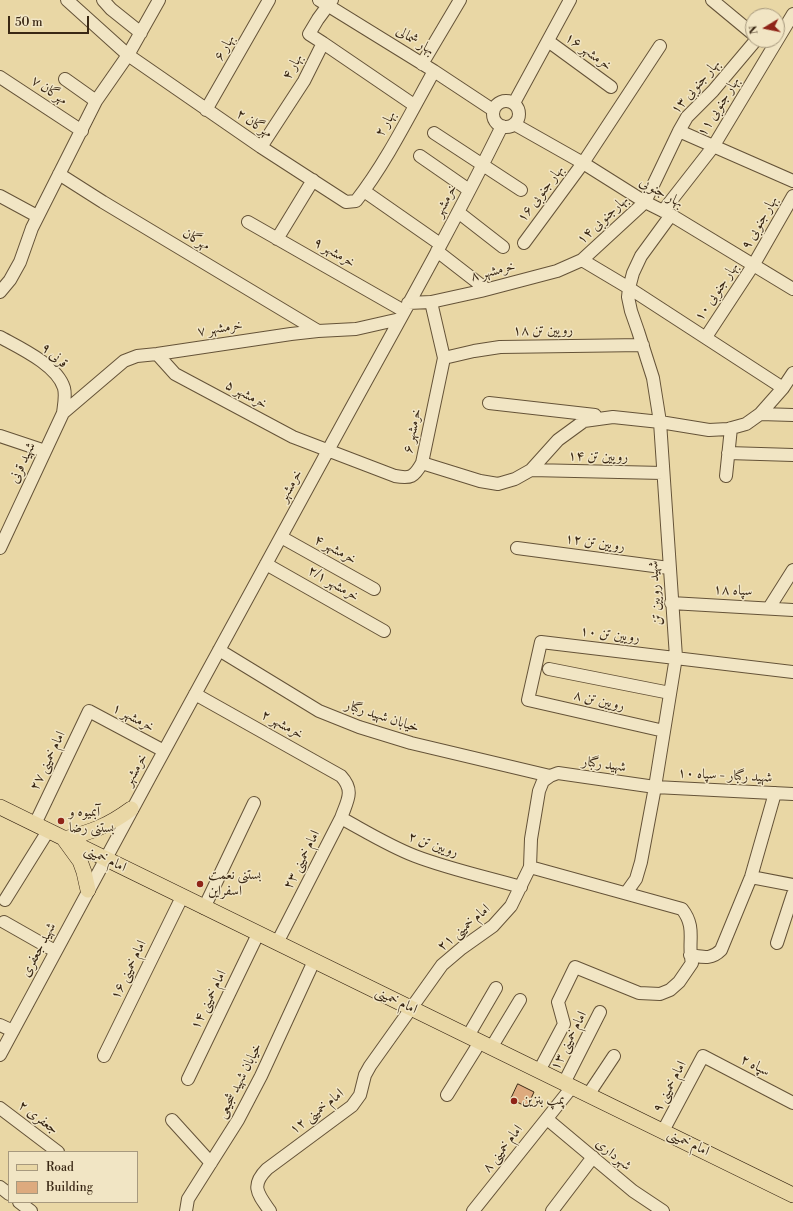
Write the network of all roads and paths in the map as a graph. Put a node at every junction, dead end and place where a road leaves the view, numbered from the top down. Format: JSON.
{"nodes":[{"id":1,"x":67,"y":0,"type":"edge"},
{"id":2,"x":103,"y":0,"type":"edge"},
{"id":3,"x":159,"y":0,"type":"edge"},
{"id":4,"x":269,"y":0,"type":"edge"},
{"id":5,"x":460,"y":0,"type":"edge"},
{"id":6,"x":570,"y":0,"type":"edge"},
{"id":7,"x":712,"y":0,"type":"edge"},
{"id":8,"x":327,"y":2,"type":"edge"},
{"id":9,"x":793,"y":14,"type":"edge"},
{"id":10,"x":745,"y":27,"type":"edge"},
{"id":11,"x":140,"y":33,"type":"junction"},
{"id":12,"x":548,"y":41,"type":"junction"},
{"id":13,"x":323,"y":43,"type":"junction"},
{"id":14,"x":660,"y":46,"type":"dead end"},
{"id":15,"x":749,"y":48,"type":"edge"},
{"id":16,"x":770,"y":48,"type":"edge"},
{"id":17,"x":772,"y":50,"type":"junction"},
{"id":18,"x":128,"y":55,"type":"junction"},
{"id":19,"x":422,"y":64,"type":"junction"},
{"id":20,"x":434,"y":71,"type":"junction"},
{"id":21,"x":0,"y":77,"type":"edge"},
{"id":22,"x":65,"y":79,"type":"dead end"},
{"id":23,"x":611,"y":87,"type":"dead end"},
{"id":24,"x":96,"y":101,"type":"junction"},
{"id":25,"x":514,"y":104,"type":"junction"},
{"id":26,"x":414,"y":106,"type":"junction"},
{"id":27,"x":206,"y":110,"type":"junction"},
{"id":28,"x":493,"y":110,"type":"junction"},
{"id":29,"x":514,"y":124,"type":"junction"},
{"id":30,"x":502,"y":126,"type":"junction"},
{"id":31,"x":82,"y":131,"type":"junction"},
{"id":32,"x":679,"y":131,"type":"junction"},
{"id":33,"x":434,"y":133,"type":"dead end"},
{"id":34,"x":261,"y":147,"type":"junction"},
{"id":35,"x":713,"y":147,"type":"junction"},
{"id":36,"x":420,"y":156,"type":"dead end"},
{"id":37,"x":583,"y":163,"type":"junction"},
{"id":38,"x":482,"y":165,"type":"junction"},
{"id":39,"x":59,"y":174,"type":"junction"},
{"id":40,"x":312,"y":180,"type":"junction"},
{"id":41,"x":793,"y":181,"type":"edge"},
{"id":42,"x":469,"y":190,"type":"junction"},
{"id":43,"x":521,"y":190,"type":"dead end"},
{"id":44,"x":364,"y":191,"type":"junction"},
{"id":45,"x":0,"y":196,"type":"edge"},
{"id":46,"x":793,"y":196,"type":"edge"},
{"id":47,"x":645,"y":202,"type":"junction"},
{"id":48,"x":458,"y":212,"type":"junction"},
{"id":49,"x":667,"y":213,"type":"junction"},
{"id":50,"x":38,"y":216,"type":"junction"},
{"id":51,"x":248,"y":222,"type":"dead end"},
{"id":52,"x":277,"y":239,"type":"junction"},
{"id":53,"x":524,"y":243,"type":"dead end"},
{"id":54,"x":438,"y":247,"type":"junction"},
{"id":55,"x":503,"y":247,"type":"dead end"},
{"id":56,"x":582,"y":260,"type":"junction"},
{"id":57,"x":754,"y":264,"type":"junction"},
{"id":58,"x":629,"y":288,"type":"junction"},
{"id":59,"x":793,"y":288,"type":"edge"},
{"id":60,"x":486,"y":289,"type":"junction"},
{"id":61,"x":0,"y":292,"type":"edge"},
{"id":62,"x":431,"y":302,"type":"junction"},
{"id":63,"x":404,"y":311,"type":"junction"},
{"id":64,"x":318,"y":331,"type":"junction"},
{"id":65,"x":706,"y":337,"type":"junction"},
{"id":66,"x":0,"y":338,"type":"edge"},
{"id":67,"x":643,"y":345,"type":"junction"},
{"id":68,"x":157,"y":354,"type":"junction"},
{"id":69,"x":444,"y":358,"type":"junction"},
{"id":70,"x":793,"y":373,"type":"edge"},
{"id":71,"x":783,"y":388,"type":"junction"},
{"id":72,"x":489,"y":403,"type":"dead end"},
{"id":73,"x":63,"y":413,"type":"junction"},
{"id":74,"x":760,"y":414,"type":"junction"},
{"id":75,"x":793,"y":416,"type":"edge"},
{"id":76,"x":613,"y":417,"type":"junction"},
{"id":77,"x":660,"y":422,"type":"junction"},
{"id":78,"x":731,"y":428,"type":"junction"},
{"id":79,"x":0,"y":436,"type":"edge"},
{"id":80,"x":45,"y":451,"type":"junction"},
{"id":81,"x":327,"y":451,"type":"junction"},
{"id":82,"x":728,"y":453,"type":"junction"},
{"id":83,"x":793,"y":454,"type":"edge"},
{"id":84,"x":422,"y":463,"type":"junction"},
{"id":85,"x":531,"y":470,"type":"junction"},
{"id":86,"x":663,"y":473,"type":"junction"},
{"id":87,"x":726,"y":476,"type":"dead end"},
{"id":88,"x":281,"y":537,"type":"junction"},
{"id":89,"x":0,"y":548,"type":"edge"},
{"id":90,"x":517,"y":548,"type":"dead end"},
{"id":91,"x":266,"y":564,"type":"junction"},
{"id":92,"x":669,"y":568,"type":"junction"},
{"id":93,"x":793,"y":570,"type":"edge"},
{"id":94,"x":374,"y":589,"type":"dead end"},
{"id":95,"x":671,"y":603,"type":"junction"},
{"id":96,"x":769,"y":608,"type":"junction"},
{"id":97,"x":793,"y":610,"type":"edge"},
{"id":98,"x":384,"y":631,"type":"dead end"},
{"id":99,"x":219,"y":650,"type":"junction"},
{"id":100,"x":676,"y":657,"type":"junction"},
{"id":101,"x":549,"y":669,"type":"dead end"},
{"id":102,"x":793,"y":672,"type":"edge"},
{"id":103,"x":670,"y":693,"type":"junction"},
{"id":104,"x":195,"y":694,"type":"junction"},
{"id":105,"x":528,"y":700,"type":"joint"},
{"id":106,"x":89,"y":711,"type":"joint"},
{"id":107,"x":664,"y":731,"type":"junction"},
{"id":108,"x":164,"y":750,"type":"junction"},
{"id":109,"x":550,"y":776,"type":"junction"},
{"id":110,"x":655,"y":787,"type":"junction"},
{"id":111,"x":350,"y":789,"type":"joint"},
{"id":112,"x":775,"y":793,"type":"junction"},
{"id":113,"x":793,"y":794,"type":"edge"},
{"id":114,"x":254,"y":803,"type":"dead end"},
{"id":115,"x":0,"y":807,"type":"edge"},
{"id":116,"x":131,"y":809,"type":"junction"},
{"id":117,"x":341,"y":818,"type":"junction"},
{"id":118,"x":35,"y":824,"type":"junction"},
{"id":119,"x":48,"y":831,"type":"junction"},
{"id":120,"x":64,"y":839,"type":"junction"},
{"id":121,"x":104,"y":859,"type":"junction"},
{"id":122,"x":530,"y":867,"type":"junction"},
{"id":123,"x":751,"y":877,"type":"junction"},
{"id":124,"x":793,"y":885,"type":"edge"},
{"id":125,"x":521,"y":887,"type":"junction"},
{"id":126,"x":88,"y":890,"type":"junction"},
{"id":127,"x":626,"y":893,"type":"junction"},
{"id":128,"x":793,"y":894,"type":"edge"},
{"id":129,"x":182,"y":897,"type":"junction"},
{"id":130,"x":5,"y":900,"type":"dead end"},
{"id":131,"x":204,"y":908,"type":"junction"},
{"id":132,"x":4,"y":922,"type":"dead end"},
{"id":133,"x":258,"y":934,"type":"junction"},
{"id":134,"x":277,"y":943,"type":"junction"},
{"id":135,"x":777,"y":943,"type":"dead end"},
{"id":136,"x":55,"y":951,"type":"junction"},
{"id":137,"x":690,"y":955,"type":"junction"},
{"id":138,"x":314,"y":961,"type":"junction"},
{"id":139,"x":496,"y":988,"type":"dead end"},
{"id":140,"x":520,"y":1000,"type":"dead end"},
{"id":141,"x":412,"y":1009,"type":"junction"},
{"id":142,"x":600,"y":1012,"type":"dead end"},
{"id":143,"x":0,"y":1025,"type":"edge"},
{"id":144,"x":12,"y":1031,"type":"junction"},
{"id":145,"x":479,"y":1042,"type":"junction"},
{"id":146,"x":0,"y":1055,"type":"edge"},
{"id":147,"x":104,"y":1056,"type":"dead end"},
{"id":148,"x":614,"y":1056,"type":"dead end"},
{"id":149,"x":704,"y":1056,"type":"joint"},
{"id":150,"x":539,"y":1071,"type":"junction"},
{"id":151,"x":188,"y":1079,"type":"dead end"},
{"id":152,"x":568,"y":1085,"type":"junction"},
{"id":153,"x":447,"y":1095,"type":"dead end"},
{"id":154,"x":588,"y":1095,"type":"junction"},
{"id":155,"x":793,"y":1103,"type":"edge"},
{"id":156,"x":0,"y":1108,"type":"edge"},
{"id":157,"x":547,"y":1119,"type":"junction"},
{"id":158,"x":172,"y":1120,"type":"dead end"},
{"id":159,"x":663,"y":1132,"type":"junction"},
{"id":160,"x":57,"y":1151,"type":"edge"},
{"id":161,"x":593,"y":1157,"type":"junction"},
{"id":162,"x":211,"y":1163,"type":"junction"},
{"id":163,"x":0,"y":1187,"type":"edge"},
{"id":164,"x":8,"y":1193,"type":"edge"},
{"id":165,"x":793,"y":1195,"type":"edge"},
{"id":166,"x":20,"y":1203,"type":"edge"},
{"id":167,"x":31,"y":1211,"type":"edge"},
{"id":168,"x":186,"y":1211,"type":"edge"},
{"id":169,"x":270,"y":1211,"type":"edge"},
{"id":170,"x":473,"y":1211,"type":"edge"},
{"id":171,"x":552,"y":1211,"type":"edge"},
{"id":172,"x":663,"y":1211,"type":"edge"}],
"edges":[{"from":1,"to":18,"type":"street","name":"مهرگان ۲"},
{"from":2,"to":11,"type":"street"},
{"from":3,"to":11,"type":"street"},
{"from":4,"to":27,"type":"street","name":"بهار ۶"},
{"from":5,"to":19,"type":"street"},
{"from":6,"to":12,"type":"street"},
{"from":7,"to":10,"type":"street"},
{"from":8,"to":13,"type":"street"},
{"from":8,"to":19,"type":"street","name":"بهار شمالی"},
{"from":9,"to":17,"type":"street","name":"بهار جنوبی ۱۱"},
{"from":11,"to":18,"type":"street"},
{"from":12,"to":23,"type":"street","name":"خرمشهر ۱۶"},
{"from":12,"to":25,"type":"street"},
{"from":13,"to":26,"type":"street"},
{"from":13,"to":34,"type":"street","name":"بهار ۴"},
{"from":14,"to":37,"type":"street","name":"بهار جنوبی ۱۶"},
{"from":15,"to":32,"type":"street","name":"بهار جنوبی ۱۳"},
{"from":16,"to":17,"type":"street"},
{"from":17,"to":35,"type":"street","name":"بهار جنوبی ۱۱"},
{"from":18,"to":24,"type":"street"},
{"from":18,"to":27,"type":"street","name":"مهرگان ۲"},
{"from":19,"to":20,"type":"street","name":"بهار شمالی"},
{"from":20,"to":26,"type":"street","name":"بهار ۲"},
{"from":20,"to":28,"type":"street","name":"بهار شمالی"},
{"from":21,"to":31,"type":"street","name":"مهرگان ۷"},
{"from":22,"to":24,"type":"street"},
{"from":24,"to":31,"type":"street"},
{"from":25,"to":28,"type":"street"},
{"from":25,"to":29,"type":"street"},
{"from":26,"to":44,"type":"street","name":"بهار ۲"},
{"from":27,"to":34,"type":"street","name":"مهرگان ۲"},
{"from":28,"to":30,"type":"street"},
{"from":29,"to":30,"type":"street"},
{"from":29,"to":37,"type":"street","name":"بهار جنوبی"},
{"from":30,"to":38,"type":"street","name":"خرمشهر"},
{"from":31,"to":39,"type":"street"},
{"from":32,"to":35,"type":"street"},
{"from":32,"to":47,"type":"street","name":"بهار جنوبی ۱۳"},
{"from":33,"to":38,"type":"street"},
{"from":34,"to":40,"type":"street","name":"مهرگان ۲"},
{"from":35,"to":41,"type":"street"},
{"from":35,"to":49,"type":"street","name":"بهار جنوبی ۱۱"},
{"from":36,"to":42,"type":"street"},
{"from":37,"to":47,"type":"street","name":"بهار جنوبی"},
{"from":37,"to":53,"type":"street","name":"بهار جنوبی ۱۶"},
{"from":38,"to":42,"type":"street","name":"خرمشهر"},
{"from":38,"to":43,"type":"street"},
{"from":39,"to":50,"type":"street"},
{"from":39,"to":64,"type":"street","name":"مهرگان"},
{"from":40,"to":44,"type":"street","name":"مهرگان ۲"},
{"from":40,"to":52,"type":"street"},
{"from":42,"to":48,"type":"street","name":"خرمشهر"},
{"from":44,"to":54,"type":"street"},
{"from":45,"to":50,"type":"street"},
{"from":46,"to":57,"type":"street","name":"بهار جنوبی ۹"},
{"from":47,"to":49,"type":"street","name":"بهار جنوبی"},
{"from":47,"to":56,"type":"street","name":"بهارجنوبی ۱۴"},
{"from":48,"to":54,"type":"street","name":"خرمشهر"},
{"from":48,"to":55,"type":"street"},
{"from":49,"to":57,"type":"street","name":"بهار جنوبی"},
{"from":49,"to":58,"type":"street","name":"بهار جنوبی ۱۱"},
{"from":50,"to":61,"type":"street"},
{"from":51,"to":52,"type":"street","name":"خرمشهر ۹"},
{"from":52,"to":63,"type":"street","name":"خرمشهر ۹"},
{"from":54,"to":60,"type":"street"},
{"from":54,"to":63,"type":"street","name":"خرمشهر"},
{"from":56,"to":58,"type":"street"},
{"from":56,"to":60,"type":"street","name":"خرمشهر ۸"},
{"from":57,"to":59,"type":"street","name":"بهار جنوبی"},
{"from":57,"to":65,"type":"street","name":"بهار جنوبی ۱۰"},
{"from":58,"to":65,"type":"street"},
{"from":58,"to":67,"type":"street","name":"شهید رویین تن"},
{"from":60,"to":62,"type":"street","name":"خرمشهر ۸"},
{"from":62,"to":63,"type":"street","name":"خرمشهر ۸"},
{"from":62,"to":69,"type":"street","name":"خرمشهر ۶"},
{"from":63,"to":64,"type":"street","name":"خرمشهر ۷"},
{"from":63,"to":81,"type":"street","name":"خرمشهر"},
{"from":64,"to":68,"type":"street","name":"خرمشهر ۷"},
{"from":65,"to":71,"type":"street"},
{"from":66,"to":73,"type":"street","name":"قرنی ۹"},
{"from":67,"to":69,"type":"street","name":"رویین تن ۱۸"},
{"from":67,"to":77,"type":"street","name":"شهید رویین تن"},
{"from":68,"to":73,"type":"street","name":"خرمشهر ۷"},
{"from":68,"to":81,"type":"street","name":"خرمشهر ۵"},
{"from":69,"to":84,"type":"street","name":"خرمشهر ۶"},
{"from":70,"to":71,"type":"street"},
{"from":71,"to":74,"type":"street"},
{"from":72,"to":76,"type":"street"},
{"from":73,"to":80,"type":"street","name":"شهید قرنی"},
{"from":74,"to":75,"type":"street"},
{"from":74,"to":78,"type":"street"},
{"from":76,"to":77,"type":"street"},
{"from":76,"to":85,"type":"street"},
{"from":77,"to":78,"type":"street"},
{"from":77,"to":86,"type":"street","name":"شهید رویین تن"},
{"from":78,"to":82,"type":"street"},
{"from":79,"to":80,"type":"street"},
{"from":80,"to":89,"type":"street","name":"شهید قرنی"},
{"from":81,"to":84,"type":"street","name":"خرمشهر ۶"},
{"from":81,"to":88,"type":"street","name":"خرمشهر"},
{"from":82,"to":83,"type":"street"},
{"from":82,"to":87,"type":"street"},
{"from":84,"to":85,"type":"street"},
{"from":85,"to":86,"type":"street","name":"رویین تن ۱۴"},
{"from":86,"to":92,"type":"street","name":"شهید رویین تن"},
{"from":88,"to":91,"type":"street","name":"خرمشهر"},
{"from":88,"to":94,"type":"street","name":"خرمشهر ۴"},
{"from":90,"to":92,"type":"street","name":"رویین تن ۱۲"},
{"from":91,"to":98,"type":"street","name":"خرمشهر ۲/۱"},
{"from":91,"to":99,"type":"street","name":"خرمشهر"},
{"from":92,"to":95,"type":"street","name":"شهید رویین تن"},
{"from":93,"to":96,"type":"street"},
{"from":95,"to":96,"type":"street","name":"سپاه ۱۸"},
{"from":95,"to":100,"type":"street","name":"شهید رویین تن"},
{"from":96,"to":97,"type":"street","name":"سپاه ۱۸"},
{"from":99,"to":104,"type":"street","name":"خرمشهر"},
{"from":99,"to":109,"type":"street","name":"خیابان شهید رگبار"},
{"from":100,"to":102,"type":"street","name":"رویین تن ۱۰"},
{"from":100,"to":103,"type":"street","name":"شهید رویین تن"},
{"from":100,"to":105,"type":"street","name":"رویین تن ۱۰"},
{"from":101,"to":103,"type":"street"},
{"from":103,"to":107,"type":"street","name":"شهید رویین تن"},
{"from":104,"to":108,"type":"street","name":"خرمشهر"},
{"from":104,"to":111,"type":"street","name":"خرمشهر ۲"},
{"from":105,"to":107,"type":"street","name":"رویین تن ۸"},
{"from":106,"to":108,"type":"street","name":"خرمشهر ۱"},
{"from":106,"to":118,"type":"street","name":"امام خمینی ۲۷"},
{"from":107,"to":110,"type":"street","name":"شهید رویین تن"},
{"from":108,"to":116,"type":"street","name":"خرمشهر"},
{"from":109,"to":110,"type":"street","name":"شهید رگبار"},
{"from":109,"to":122,"type":"street","name":"امام خمینی ۲۱"},
{"from":110,"to":112,"type":"street","name":"شهید رگبار - سپاه ۱۰"},
{"from":110,"to":127,"type":"street","name":"شهید رویین تن"},
{"from":111,"to":117,"type":"street","name":"امام خمینی ۲۳"},
{"from":112,"to":113,"type":"street","name":"شهید رگبار - سپاه ۱۰"},
{"from":112,"to":123,"type":"street"},
{"from":114,"to":131,"type":"street"},
{"from":115,"to":118,"type":"main road","name":"امام خمینی"},
{"from":116,"to":120,"type":"main road"},
{"from":116,"to":121,"type":"street","name":"خرمشهر"},
{"from":117,"to":125,"type":"street","name":"رویین تن ۲"},
{"from":117,"to":134,"type":"street","name":"امام خمینی ۲۳"},
{"from":118,"to":119,"type":"main road","name":"امام خمینی"},
{"from":119,"to":120,"type":"main road","name":"امام خمینی"},
{"from":119,"to":130,"type":"street"},
{"from":120,"to":121,"type":"main road","name":"امام خمینی"},
{"from":120,"to":126,"type":"main road"},
{"from":121,"to":126,"type":"street","name":"شهید جعفری"},
{"from":121,"to":129,"type":"main road","name":"امام خمینی"},
{"from":122,"to":125,"type":"street","name":"امام خمینی ۲۱"},
{"from":122,"to":127,"type":"street"},
{"from":123,"to":124,"type":"street"},
{"from":123,"to":137,"type":"street"},
{"from":125,"to":141,"type":"street","name":"امام خمینی ۲۱"},
{"from":126,"to":136,"type":"street","name":"شهید جعفری"},
{"from":127,"to":137,"type":"street"},
{"from":128,"to":135,"type":"street"},
{"from":129,"to":131,"type":"main road","name":"امام خمینی"},
{"from":129,"to":147,"type":"street","name":"امام خمینی ۱۶"},
{"from":131,"to":133,"type":"main road","name":"امام خمینی"},
{"from":132,"to":136,"type":"street"},
{"from":133,"to":134,"type":"main road","name":"امام خمینی"},
{"from":133,"to":151,"type":"street","name":"امام خمینی ۱۴"},
{"from":134,"to":138,"type":"main road","name":"امام خمینی"},
{"from":136,"to":144,"type":"street","name":"شهید جعفری"},
{"from":137,"to":150,"type":"street"},
{"from":138,"to":141,"type":"main road","name":"امام خمینی"},
{"from":138,"to":162,"type":"street","name":"خیابان شهید شجیعی"},
{"from":139,"to":145,"type":"street"},
{"from":140,"to":145,"type":"street"},
{"from":141,"to":145,"type":"main road","name":"امام خمینی"},
{"from":141,"to":169,"type":"street","name":"امام خمینی ۱۲"},
{"from":142,"to":152,"type":"street","name":"امام خمینی ۱۳"},
{"from":143,"to":144,"type":"street"},
{"from":144,"to":146,"type":"street","name":"شهید جعفری"},
{"from":145,"to":150,"type":"main road","name":"امام خمینی"},
{"from":145,"to":153,"type":"street"},
{"from":148,"to":154,"type":"street"},
{"from":149,"to":155,"type":"street","name":"سپاه ۲"},
{"from":149,"to":159,"type":"street","name":"امام خمینی ۹"},
{"from":150,"to":152,"type":"main road","name":"امام خمینی"},
{"from":152,"to":154,"type":"main road","name":"امام خمینی"},
{"from":152,"to":157,"type":"street","name":"امام خمینی ۸"},
{"from":154,"to":159,"type":"main road","name":"امام خمینی"},
{"from":156,"to":160,"type":"street","name":"جعفری ۲"},
{"from":157,"to":161,"type":"street","name":"شهرداری"},
{"from":157,"to":170,"type":"street","name":"امام خمینی ۸"},
{"from":158,"to":162,"type":"street"},
{"from":159,"to":165,"type":"main road","name":"امام خمینی"},
{"from":161,"to":171,"type":"street"},
{"from":161,"to":172,"type":"street","name":"شهرداری"},
{"from":162,"to":168,"type":"street","name":"خیابان شهید شجیعی"},
{"from":163,"to":164,"type":"street"},
{"from":166,"to":167,"type":"street"}]}
